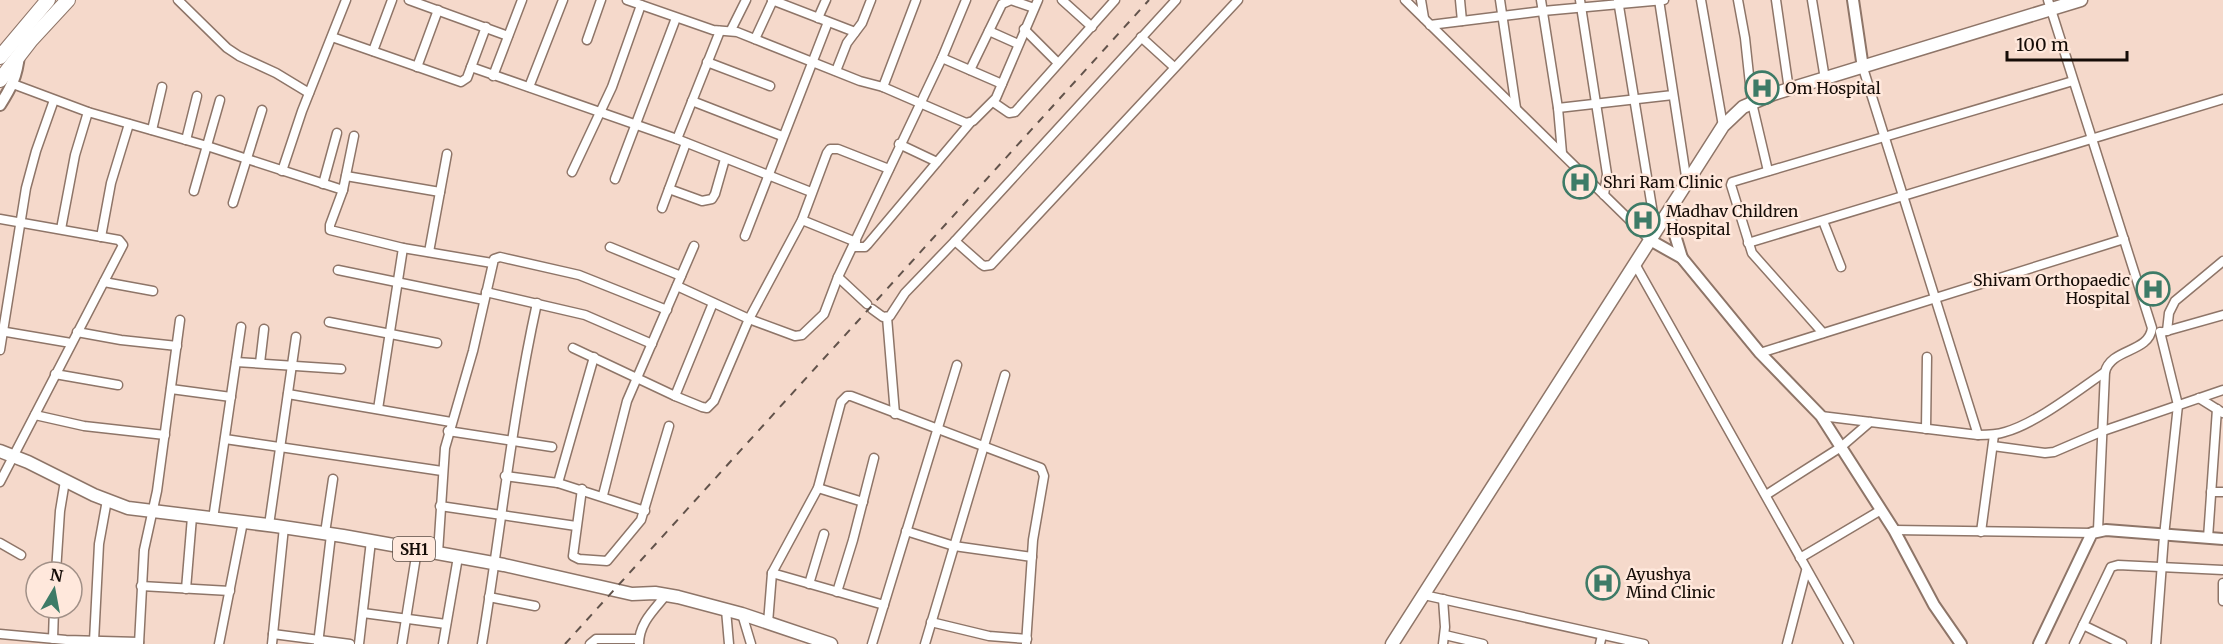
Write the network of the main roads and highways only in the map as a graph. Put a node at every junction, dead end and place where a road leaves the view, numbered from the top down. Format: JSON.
{"nodes":[{"id":1,"x":48,"y":0,"type":"edge"},
{"id":2,"x":2081,"y":0,"type":"edge"},
{"id":3,"x":69,"y":2,"type":"edge"},
{"id":4,"x":2050,"y":5,"type":"edge"},
{"id":5,"x":6,"y":47,"type":"edge"},
{"id":6,"x":7,"y":82,"type":"edge"},
{"id":7,"x":0,"y":451,"type":"edge"},
{"id":8,"x":831,"y":644,"type":"edge"},
{"id":9,"x":1392,"y":644,"type":"edge"}],
"edges":[{"from":1,"to":5,"type":"highway"},
{"from":2,"to":4,"type":"main road"},
{"from":3,"to":6,"type":"highway"},
{"from":4,"to":9,"type":"main road"},
{"from":7,"to":8,"type":"main road","number":"SH1"}]}
